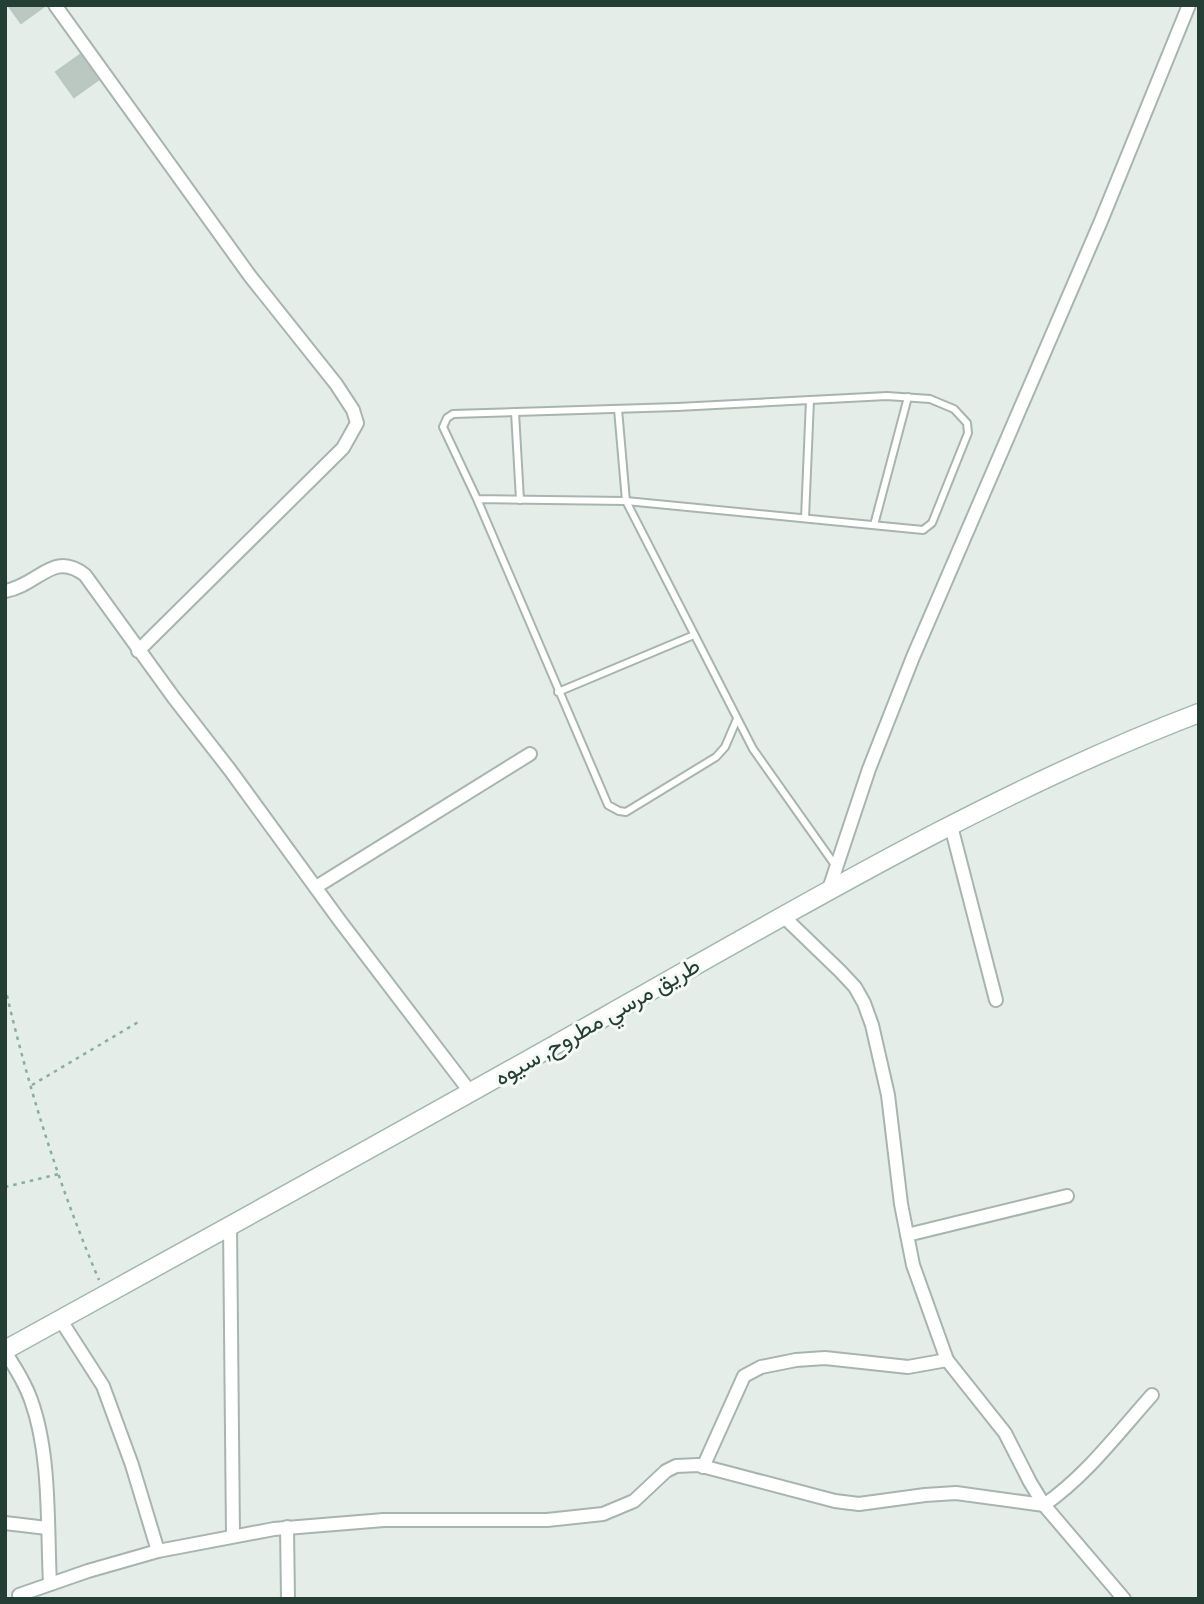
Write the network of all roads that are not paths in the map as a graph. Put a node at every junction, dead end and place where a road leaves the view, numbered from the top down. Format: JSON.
{"nodes":[{"id":1,"x":55,"y":5,"type":"edge"},
{"id":2,"x":1189,"y":5,"type":"edge"},
{"id":3,"x":908,"y":397,"type":"junction"},
{"id":4,"x":810,"y":400,"type":"junction"},
{"id":5,"x":618,"y":409,"type":"junction"},
{"id":6,"x":514,"y":412,"type":"junction"},
{"id":7,"x":477,"y":499,"type":"junction"},
{"id":8,"x":520,"y":500,"type":"junction"},
{"id":9,"x":626,"y":501,"type":"junction"},
{"id":10,"x":805,"y":518,"type":"junction"},
{"id":11,"x":874,"y":525,"type":"junction"},
{"id":12,"x":5,"y":591,"type":"edge"},
{"id":13,"x":694,"y":635,"type":"junction"},
{"id":14,"x":138,"y":651,"type":"junction"},
{"id":15,"x":558,"y":692,"type":"junction"},
{"id":16,"x":1199,"y":713,"type":"edge"},
{"id":17,"x":737,"y":719,"type":"junction"},
{"id":18,"x":530,"y":754,"type":"dead end"},
{"id":19,"x":951,"y":826,"type":"junction"},
{"id":20,"x":836,"y":866,"type":"junction"},
{"id":21,"x":316,"y":887,"type":"junction"},
{"id":22,"x":828,"y":892,"type":"junction"},
{"id":23,"x":783,"y":916,"type":"junction"},
{"id":24,"x":996,"y":1000,"type":"dead end"},
{"id":25,"x":471,"y":1093,"type":"junction"},
{"id":26,"x":1067,"y":1196,"type":"dead end"},
{"id":27,"x":230,"y":1224,"type":"junction"},
{"id":28,"x":907,"y":1235,"type":"junction"},
{"id":29,"x":60,"y":1319,"type":"junction"},
{"id":30,"x":5,"y":1351,"type":"edge"},
{"id":31,"x":947,"y":1360,"type":"junction"},
{"id":32,"x":1152,"y":1395,"type":"dead end"},
{"id":33,"x":703,"y":1466,"type":"junction"},
{"id":34,"x":1044,"y":1505,"type":"junction"},
{"id":35,"x":5,"y":1523,"type":"edge"},
{"id":36,"x":287,"y":1527,"type":"junction"},
{"id":37,"x":47,"y":1528,"type":"junction"},
{"id":38,"x":233,"y":1536,"type":"junction"},
{"id":39,"x":158,"y":1551,"type":"junction"},
{"id":40,"x":50,"y":1584,"type":"junction"},
{"id":41,"x":19,"y":1596,"type":"edge"},
{"id":42,"x":288,"y":1599,"type":"edge"},
{"id":43,"x":1124,"y":1599,"type":"edge"}],
"edges":[{"from":1,"to":14,"type":"street"},
{"from":2,"to":20,"type":"street"},
{"from":3,"to":4,"type":"lane"},
{"from":3,"to":11,"type":"lane"},
{"from":3,"to":11,"type":"lane"},
{"from":4,"to":5,"type":"lane"},
{"from":4,"to":10,"type":"lane"},
{"from":5,"to":6,"type":"lane"},
{"from":5,"to":9,"type":"lane"},
{"from":6,"to":7,"type":"lane"},
{"from":6,"to":8,"type":"lane"},
{"from":7,"to":8,"type":"lane"},
{"from":7,"to":15,"type":"lane"},
{"from":8,"to":9,"type":"lane"},
{"from":9,"to":10,"type":"lane"},
{"from":9,"to":13,"type":"lane"},
{"from":10,"to":11,"type":"lane"},
{"from":12,"to":14,"type":"street"},
{"from":13,"to":15,"type":"lane"},
{"from":13,"to":17,"type":"lane"},
{"from":14,"to":21,"type":"street"},
{"from":15,"to":17,"type":"lane"},
{"from":16,"to":19,"type":"street","name":"طريق مرسي مطروح, سيوه"},
{"from":17,"to":20,"type":"lane"},
{"from":18,"to":21,"type":"street"},
{"from":19,"to":22,"type":"street","name":"طريق مرسي مطروح, سيوه"},
{"from":19,"to":24,"type":"street"},
{"from":20,"to":22,"type":"street"},
{"from":21,"to":25,"type":"street"},
{"from":22,"to":23,"type":"street","name":"طريق مرسي مطروح, سيوه"},
{"from":23,"to":25,"type":"street","name":"طريق مرسي مطروح, سيوه"},
{"from":23,"to":28,"type":"street"},
{"from":25,"to":27,"type":"street","name":"طريق مرسي مطروح, سيوه"},
{"from":26,"to":28,"type":"street"},
{"from":27,"to":29,"type":"street","name":"طريق مرسي مطروح, سيوه"},
{"from":27,"to":38,"type":"street"},
{"from":28,"to":31,"type":"street"},
{"from":29,"to":30,"type":"street","name":"طريق مرسي مطروح, سيوه"},
{"from":29,"to":39,"type":"street"},
{"from":30,"to":37,"type":"street"},
{"from":31,"to":33,"type":"street"},
{"from":31,"to":34,"type":"street"},
{"from":32,"to":34,"type":"street"},
{"from":33,"to":34,"type":"street"},
{"from":33,"to":36,"type":"street"},
{"from":34,"to":43,"type":"street"},
{"from":35,"to":37,"type":"street"},
{"from":36,"to":38,"type":"street"},
{"from":36,"to":42,"type":"street"},
{"from":37,"to":40,"type":"street"},
{"from":38,"to":39,"type":"street"},
{"from":39,"to":40,"type":"street"},
{"from":40,"to":41,"type":"street"}]}
